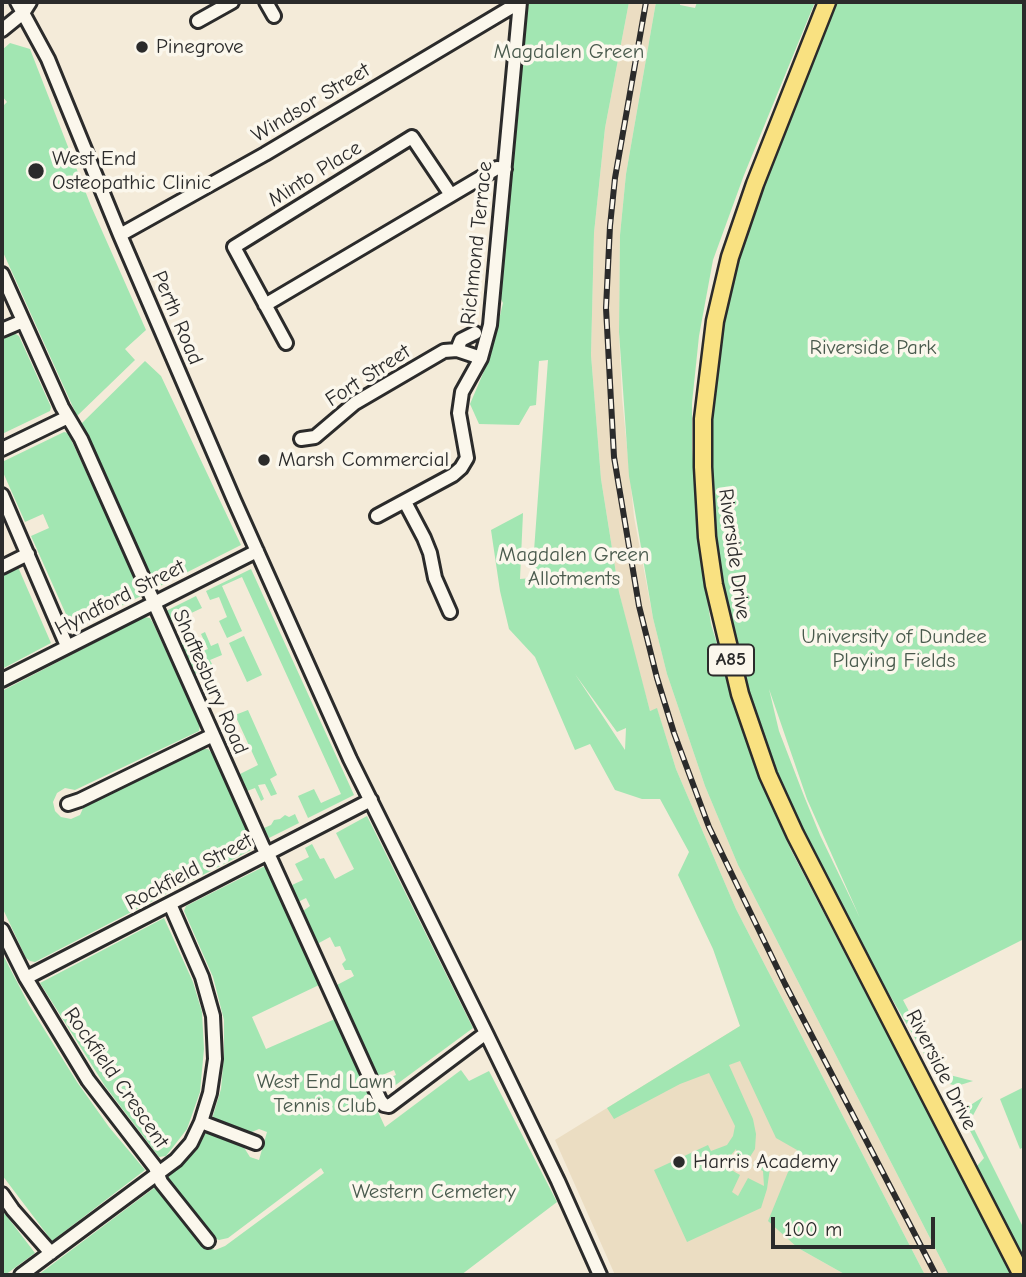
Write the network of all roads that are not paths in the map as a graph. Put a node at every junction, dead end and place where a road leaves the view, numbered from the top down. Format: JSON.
{"nodes":[{"id":1,"x":232,"y":2,"type":"edge"},
{"id":2,"x":266,"y":2,"type":"edge"},
{"id":3,"x":520,"y":2,"type":"edge"},
{"id":4,"x":827,"y":2,"type":"edge"},
{"id":5,"x":23,"y":6,"type":"edge"},
{"id":6,"x":274,"y":16,"type":"dead end"},
{"id":7,"x":198,"y":21,"type":"dead end"},
{"id":8,"x":2,"y":30,"type":"edge"},
{"id":9,"x":505,"y":169,"type":"junction"},
{"id":10,"x":451,"y":195,"type":"junction"},
{"id":11,"x":120,"y":235,"type":"junction"},
{"id":12,"x":2,"y":274,"type":"edge"},
{"id":13,"x":265,"y":305,"type":"junction"},
{"id":14,"x":23,"y":321,"type":"junction"},
{"id":15,"x":2,"y":330,"type":"edge"},
{"id":16,"x":475,"y":333,"type":"dead end"},
{"id":17,"x":286,"y":343,"type":"dead end"},
{"id":18,"x":457,"y":350,"type":"junction"},
{"id":19,"x":481,"y":358,"type":"junction"},
{"id":20,"x":68,"y":417,"type":"junction"},
{"id":21,"x":301,"y":439,"type":"dead end"},
{"id":22,"x":2,"y":449,"type":"edge"},
{"id":23,"x":2,"y":495,"type":"edge"},
{"id":24,"x":405,"y":502,"type":"junction"},
{"id":25,"x":377,"y":516,"type":"dead end"},
{"id":26,"x":257,"y":551,"type":"junction"},
{"id":27,"x":28,"y":554,"type":"junction"},
{"id":28,"x":2,"y":567,"type":"edge"},
{"id":29,"x":154,"y":602,"type":"junction"},
{"id":30,"x":450,"y":612,"type":"dead end"},
{"id":31,"x":67,"y":646,"type":"junction"},
{"id":32,"x":2,"y":680,"type":"edge"},
{"id":33,"x":213,"y":735,"type":"junction"},
{"id":34,"x":371,"y":800,"type":"junction"},
{"id":35,"x":68,"y":804,"type":"dead end"},
{"id":36,"x":267,"y":853,"type":"junction"},
{"id":37,"x":170,"y":904,"type":"junction"},
{"id":38,"x":2,"y":930,"type":"edge"},
{"id":39,"x":26,"y":978,"type":"junction"},
{"id":40,"x":483,"y":1027,"type":"junction"},
{"id":41,"x":201,"y":1122,"type":"junction"},
{"id":42,"x":256,"y":1143,"type":"dead end"},
{"id":43,"x":158,"y":1174,"type":"junction"},
{"id":44,"x":2,"y":1194,"type":"edge"},
{"id":45,"x":208,"y":1241,"type":"dead end"},
{"id":46,"x":51,"y":1253,"type":"junction"},
{"id":47,"x":21,"y":1275,"type":"edge"},
{"id":48,"x":600,"y":1275,"type":"edge"},
{"id":49,"x":1022,"y":1275,"type":"edge"}],
"edges":[{"from":1,"to":7,"type":"street"},
{"from":2,"to":6,"type":"street"},
{"from":3,"to":9,"type":"street","name":"Richmond Terrace"},
{"from":3,"to":11,"type":"street","name":"Windsor Street"},
{"from":4,"to":49,"type":"main road","name":"Riverside Drive","number":"A85"},
{"from":5,"to":8,"type":"street"},
{"from":5,"to":11,"type":"street","name":"Perth Road"},
{"from":9,"to":10,"type":"street"},
{"from":9,"to":19,"type":"street","name":"Richmond Terrace"},
{"from":10,"to":13,"type":"street"},
{"from":10,"to":13,"type":"street","name":"Minto Place"},
{"from":11,"to":26,"type":"street","name":"Perth Road"},
{"from":12,"to":14,"type":"street","name":"Shaftesbury Road"},
{"from":13,"to":17,"type":"street","name":"Minto Place"},
{"from":14,"to":15,"type":"street"},
{"from":14,"to":20,"type":"street","name":"Shaftesbury Road"},
{"from":16,"to":18,"type":"street","name":"Fort Street"},
{"from":18,"to":19,"type":"street"},
{"from":18,"to":21,"type":"street","name":"Fort Street"},
{"from":19,"to":24,"type":"street","name":"Richmond Terrace"},
{"from":20,"to":22,"type":"street"},
{"from":20,"to":29,"type":"street","name":"Shaftesbury Road"},
{"from":23,"to":27,"type":"street"},
{"from":24,"to":25,"type":"street","name":"Richmond Terrace"},
{"from":24,"to":30,"type":"street"},
{"from":26,"to":29,"type":"street","name":"Hyndford Street"},
{"from":26,"to":34,"type":"street","name":"Perth Road"},
{"from":27,"to":28,"type":"street"},
{"from":27,"to":31,"type":"street"},
{"from":29,"to":31,"type":"street","name":"Hyndford Street"},
{"from":29,"to":33,"type":"street","name":"Shaftesbury Road"},
{"from":31,"to":32,"type":"street","name":"Hyndford Street"},
{"from":33,"to":35,"type":"street"},
{"from":33,"to":36,"type":"street","name":"Shaftesbury Road"},
{"from":34,"to":36,"type":"street","name":"Rockfield Street"},
{"from":34,"to":40,"type":"street","name":"Perth Road"},
{"from":36,"to":37,"type":"street","name":"Rockfield Street"},
{"from":36,"to":40,"type":"street","name":"Shaftesbury Road"},
{"from":37,"to":39,"type":"street","name":"Rockfield Street"},
{"from":37,"to":41,"type":"street"},
{"from":38,"to":39,"type":"street","name":"Rockfield Crescent"},
{"from":39,"to":43,"type":"street","name":"Rockfield Crescent"},
{"from":40,"to":48,"type":"street"},
{"from":41,"to":42,"type":"street"},
{"from":41,"to":43,"type":"street"},
{"from":43,"to":45,"type":"street","name":"Rockfield Crescent"},
{"from":43,"to":46,"type":"street"},
{"from":44,"to":46,"type":"street"},
{"from":46,"to":47,"type":"street"}]}
